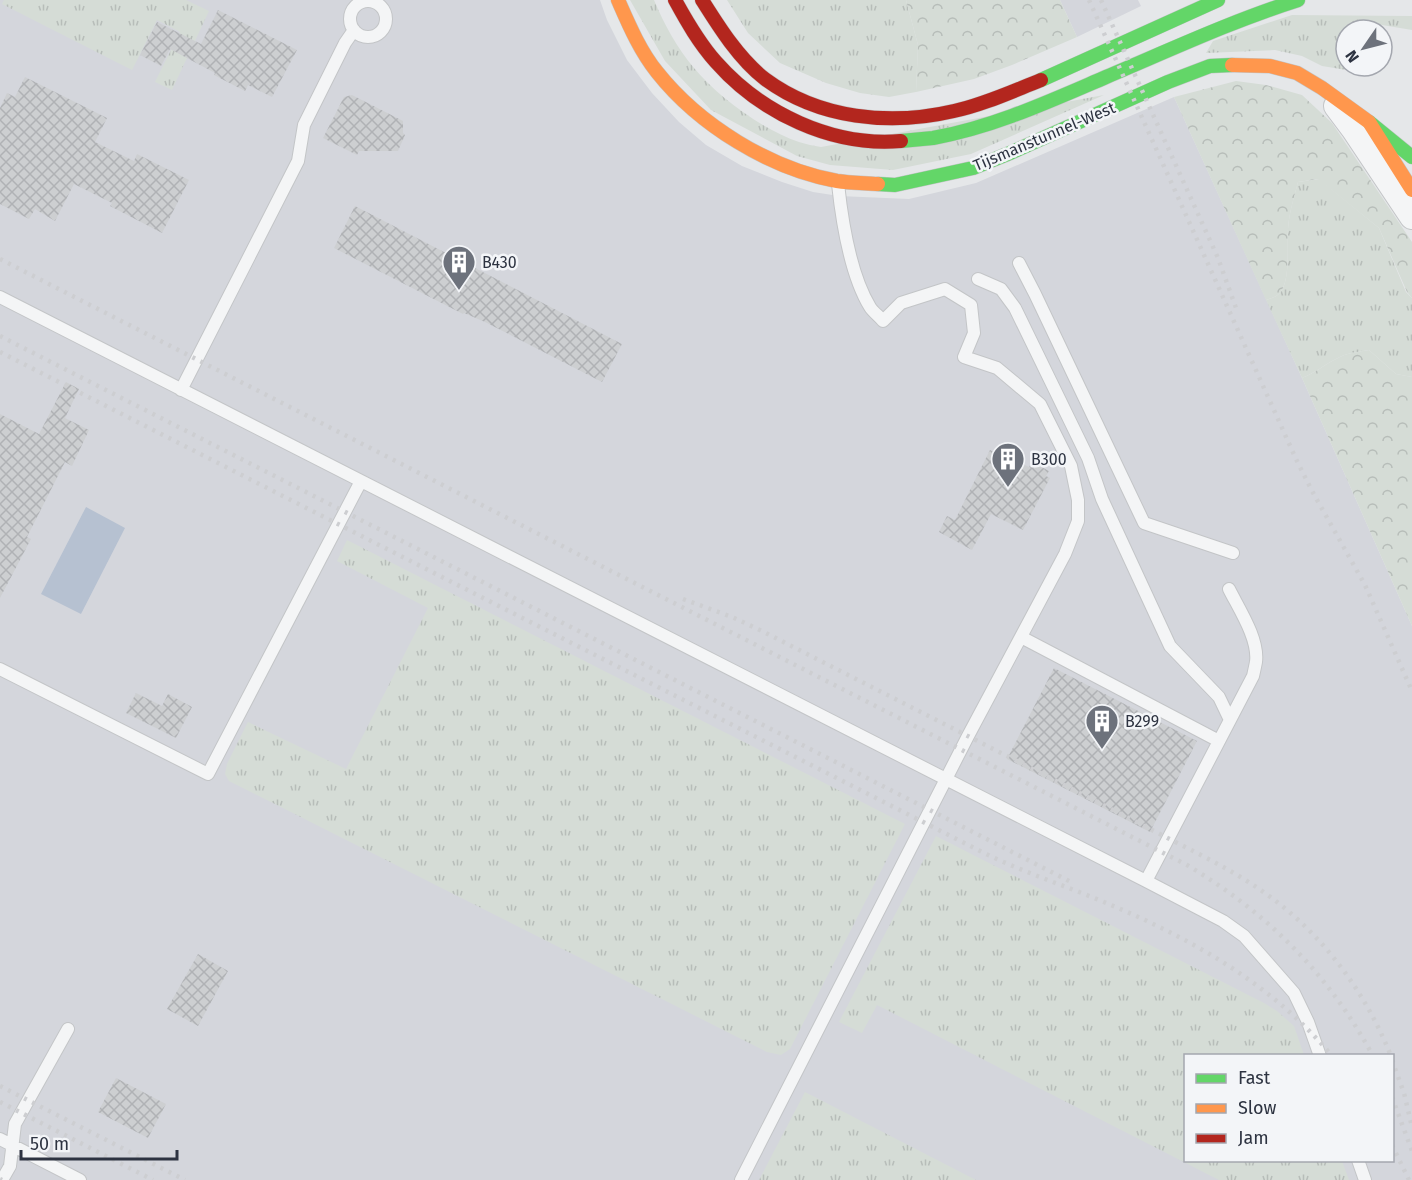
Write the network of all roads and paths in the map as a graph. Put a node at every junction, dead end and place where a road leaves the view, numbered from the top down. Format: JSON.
{"nodes":[{"id":1,"x":618,"y":0,"type":"edge"},
{"id":2,"x":675,"y":0,"type":"edge"},
{"id":3,"x":702,"y":0,"type":"edge"},
{"id":4,"x":1218,"y":0,"type":"edge"},
{"id":5,"x":1299,"y":0,"type":"edge"},
{"id":6,"x":355,"y":2,"type":"edge"},
{"id":7,"x":385,"y":3,"type":"edge"},
{"id":8,"x":354,"y":30,"type":"junction"},
{"id":9,"x":1322,"y":88,"type":"junction"},
{"id":10,"x":1369,"y":122,"type":"junction"},
{"id":11,"x":1412,"y":157,"type":"edge"},
{"id":12,"x":838,"y":181,"type":"junction"},
{"id":13,"x":1412,"y":190,"type":"edge"},
{"id":14,"x":1412,"y":217,"type":"edge"},
{"id":15,"x":1019,"y":263,"type":"dead end"},
{"id":16,"x":978,"y":279,"type":"dead end"},
{"id":17,"x":0,"y":297,"type":"edge"},
{"id":18,"x":181,"y":390,"type":"junction"},
{"id":19,"x":361,"y":481,"type":"junction"},
{"id":20,"x":1233,"y":553,"type":"dead end"},
{"id":21,"x":1229,"y":589,"type":"dead end"},
{"id":22,"x":1021,"y":637,"type":"junction"},
{"id":23,"x":0,"y":669,"type":"edge"},
{"id":24,"x":1230,"y":720,"type":"junction"},
{"id":25,"x":1220,"y":741,"type":"junction"},
{"id":26,"x":946,"y":778,"type":"junction"},
{"id":27,"x":1146,"y":882,"type":"junction"},
{"id":28,"x":68,"y":1029,"type":"dead end"},
{"id":29,"x":1319,"y":1054,"type":"edge"},
{"id":30,"x":0,"y":1139,"type":"edge"},
{"id":31,"x":12,"y":1146,"type":"junction"},
{"id":32,"x":1358,"y":1162,"type":"edge"},
{"id":33,"x":2,"y":1180,"type":"edge"},
{"id":34,"x":80,"y":1180,"type":"edge"},
{"id":35,"x":741,"y":1180,"type":"edge"},
{"id":36,"x":1365,"y":1180,"type":"edge"}],
"edges":[{"from":1,"to":12,"type":"main road","name":"Tijsmanstunnel-West"},
{"from":2,"to":5,"type":"main road"},
{"from":3,"to":4,"type":"main road"},
{"from":6,"to":7,"type":"lane"},
{"from":6,"to":8,"type":"lane"},
{"from":7,"to":8,"type":"lane"},
{"from":8,"to":18,"type":"lane"},
{"from":9,"to":10,"type":"main road","name":"Tijsmanstunnel-West"},
{"from":9,"to":12,"type":"main road","name":"Tijsmanstunnel-West"},
{"from":9,"to":14,"type":"street","name":"Tijsmanstunnel-West"},
{"from":10,"to":11,"type":"main road"},
{"from":10,"to":13,"type":"main road","name":"Tijsmanstunnel-West"},
{"from":12,"to":22,"type":"lane"},
{"from":15,"to":20,"type":"lane"},
{"from":16,"to":24,"type":"lane"},
{"from":17,"to":18,"type":"lane"},
{"from":18,"to":19,"type":"lane"},
{"from":19,"to":23,"type":"lane"},
{"from":19,"to":26,"type":"lane"},
{"from":21,"to":24,"type":"lane"},
{"from":22,"to":25,"type":"lane"},
{"from":22,"to":26,"type":"lane"},
{"from":24,"to":25,"type":"lane"},
{"from":25,"to":27,"type":"lane"},
{"from":26,"to":27,"type":"lane"},
{"from":26,"to":35,"type":"lane"},
{"from":27,"to":29,"type":"lane"},
{"from":28,"to":31,"type":"lane"},
{"from":30,"to":31,"type":"lane"},
{"from":31,"to":33,"type":"lane"},
{"from":31,"to":34,"type":"lane"},
{"from":32,"to":36,"type":"lane"}]}
